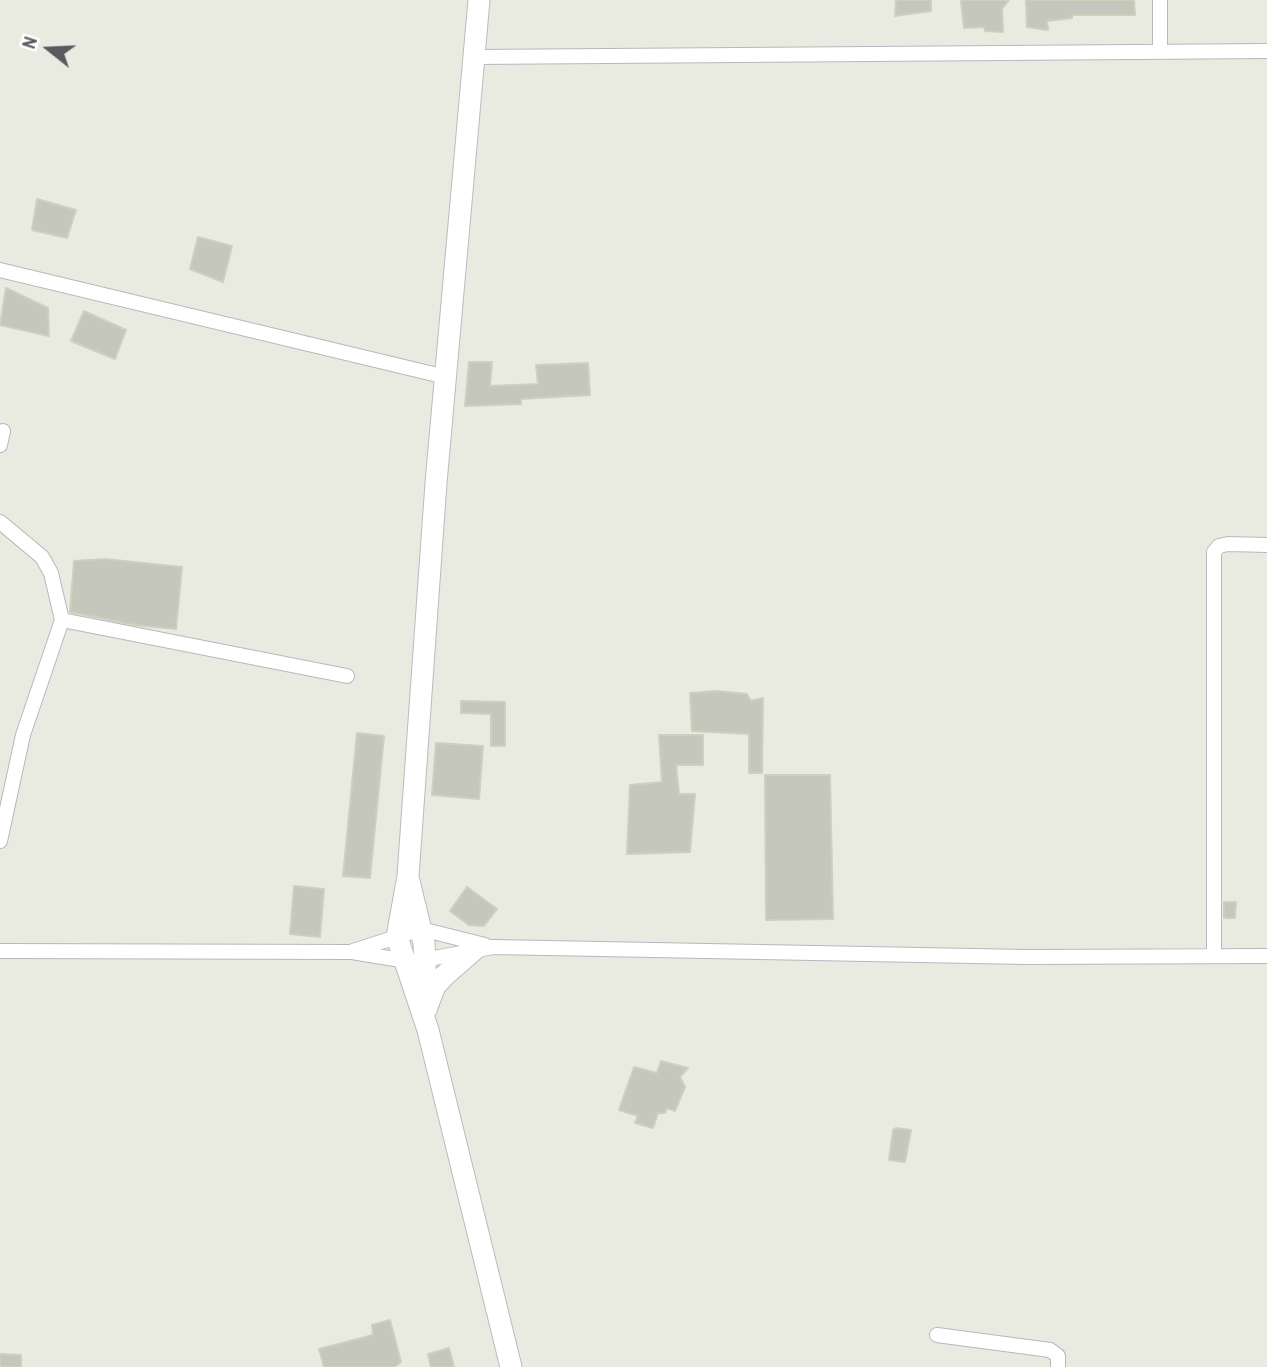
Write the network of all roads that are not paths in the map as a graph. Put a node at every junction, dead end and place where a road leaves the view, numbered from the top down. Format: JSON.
{"nodes":[{"id":1,"x":479,"y":0,"type":"edge"},
{"id":2,"x":1160,"y":0,"type":"edge"},
{"id":3,"x":1267,"y":51,"type":"edge"},
{"id":4,"x":1160,"y":52,"type":"junction"},
{"id":5,"x":475,"y":57,"type":"junction"},
{"id":6,"x":0,"y":270,"type":"edge"},
{"id":7,"x":446,"y":377,"type":"junction"},
{"id":8,"x":0,"y":523,"type":"edge"},
{"id":9,"x":1267,"y":545,"type":"edge"},
{"id":10,"x":62,"y":620,"type":"junction"},
{"id":11,"x":347,"y":676,"type":"dead end"},
{"id":12,"x":0,"y":841,"type":"edge"},
{"id":13,"x":408,"y":876,"type":"junction"},
{"id":14,"x":421,"y":929,"type":"junction"},
{"id":15,"x":397,"y":937,"type":"junction"},
{"id":16,"x":485,"y":947,"type":"junction"},
{"id":17,"x":0,"y":951,"type":"edge"},
{"id":18,"x":352,"y":952,"type":"junction"},
{"id":19,"x":1214,"y":956,"type":"junction"},
{"id":20,"x":1267,"y":956,"type":"edge"},
{"id":21,"x":414,"y":960,"type":"junction"},
{"id":22,"x":427,"y":1019,"type":"junction"},
{"id":23,"x":937,"y":1335,"type":"dead end"},
{"id":24,"x":511,"y":1367,"type":"edge"},
{"id":25,"x":1058,"y":1367,"type":"edge"}],
"edges":[{"from":1,"to":5,"type":"street"},
{"from":2,"to":4,"type":"street"},
{"from":3,"to":4,"type":"street"},
{"from":4,"to":5,"type":"street"},
{"from":5,"to":7,"type":"street"},
{"from":6,"to":7,"type":"street"},
{"from":7,"to":13,"type":"street"},
{"from":8,"to":10,"type":"street"},
{"from":9,"to":19,"type":"street"},
{"from":10,"to":11,"type":"street"},
{"from":10,"to":12,"type":"street"},
{"from":13,"to":14,"type":"street"},
{"from":13,"to":15,"type":"street"},
{"from":14,"to":15,"type":"street"},
{"from":14,"to":16,"type":"street"},
{"from":14,"to":21,"type":"street"},
{"from":15,"to":18,"type":"street"},
{"from":15,"to":21,"type":"street"},
{"from":16,"to":19,"type":"street"},
{"from":16,"to":21,"type":"street"},
{"from":16,"to":22,"type":"street"},
{"from":17,"to":18,"type":"street"},
{"from":18,"to":21,"type":"street"},
{"from":19,"to":20,"type":"street"},
{"from":21,"to":22,"type":"street"},
{"from":22,"to":24,"type":"street"},
{"from":23,"to":25,"type":"street"}]}
